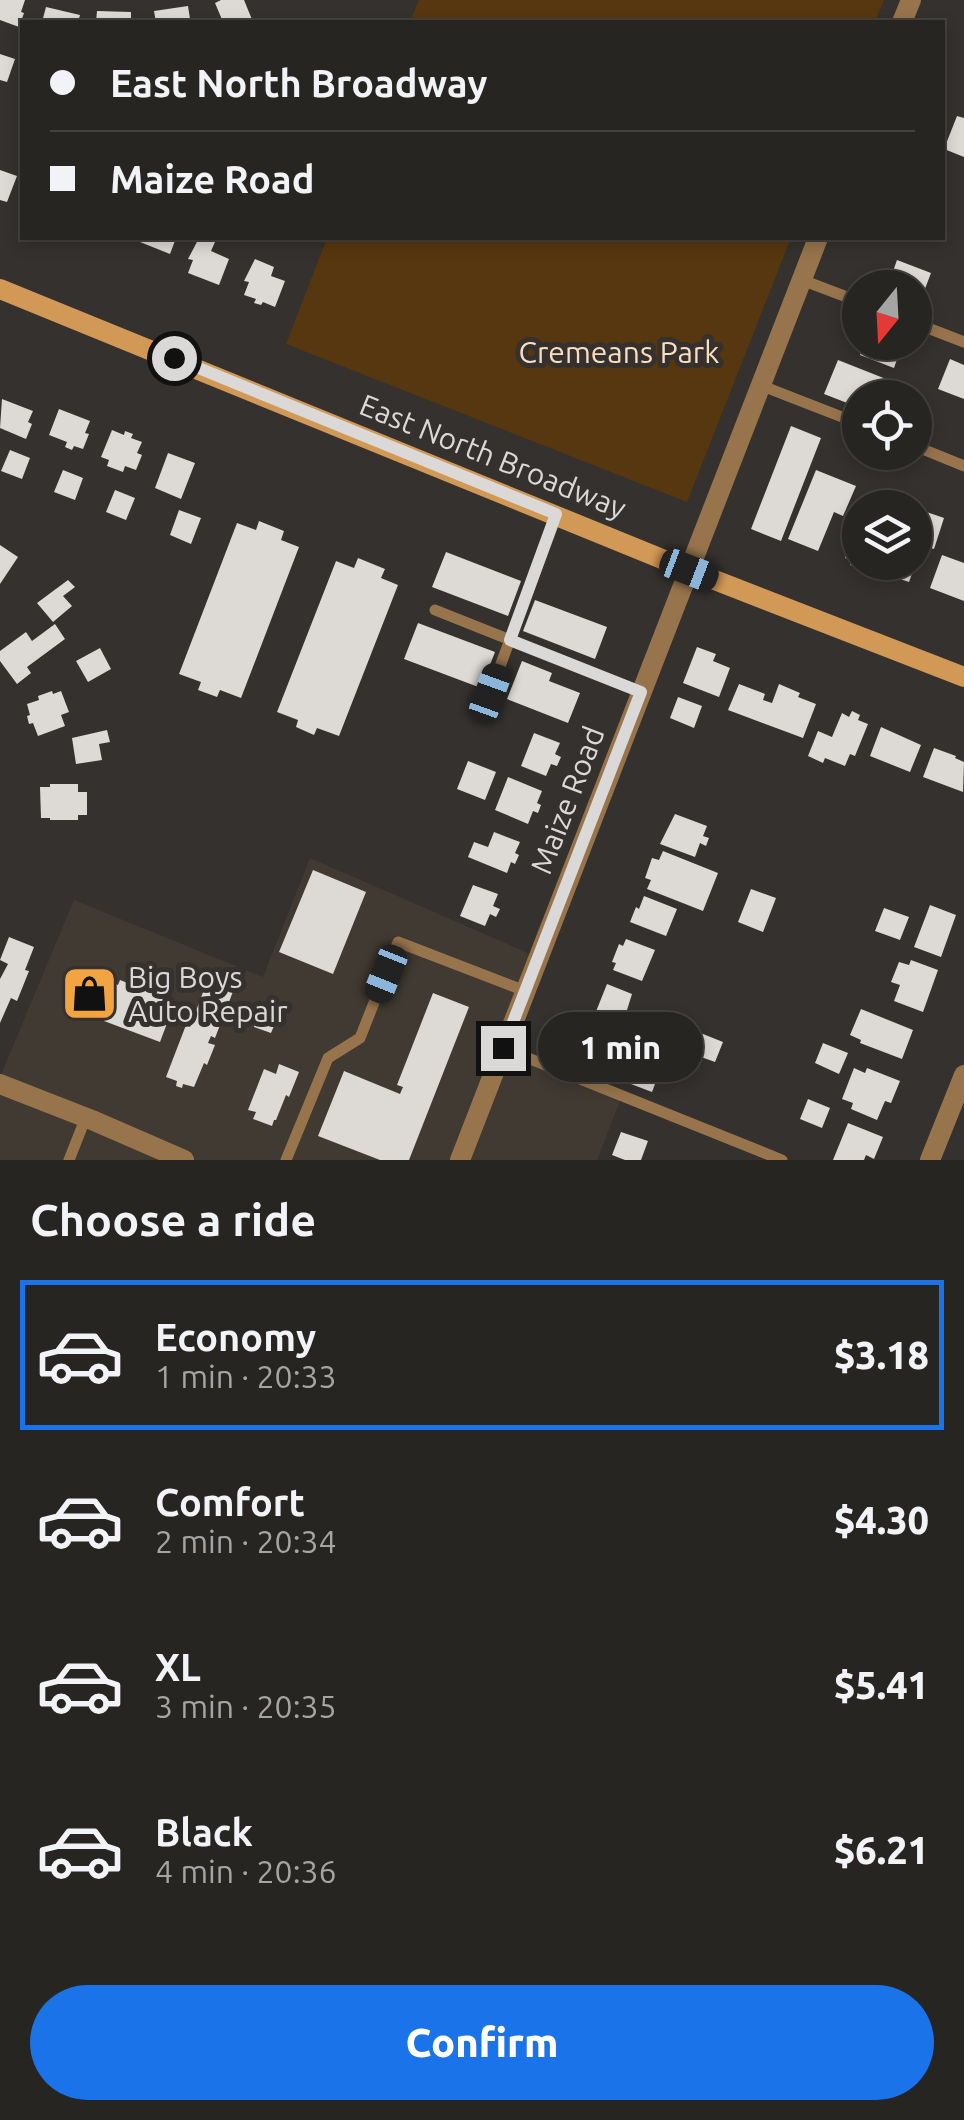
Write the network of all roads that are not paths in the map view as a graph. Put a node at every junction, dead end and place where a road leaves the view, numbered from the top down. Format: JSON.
{"nodes":[{"id":1,"x":817,"y":240,"type":"edge"},
{"id":2,"x":802,"y":280,"type":"junction"},
{"id":3,"x":0,"y":289,"type":"edge"},
{"id":4,"x":842,"y":295,"type":"edge"},
{"id":5,"x":932,"y":330,"type":"edge"},
{"id":6,"x":964,"y":342,"type":"edge"},
{"id":7,"x":760,"y":385,"type":"junction"},
{"id":8,"x":842,"y":417,"type":"edge"},
{"id":9,"x":932,"y":453,"type":"edge"},
{"id":10,"x":964,"y":466,"type":"edge"},
{"id":11,"x":556,"y":514,"type":"junction"},
{"id":12,"x":689,"y":570,"type":"junction"},
{"id":13,"x":435,"y":610,"type":"dead end"},
{"id":14,"x":510,"y":640,"type":"junction"},
{"id":15,"x":964,"y":677,"type":"edge"},
{"id":16,"x":641,"y":692,"type":"junction"},
{"id":17,"x":490,"y":693,"type":"dead end"},
{"id":18,"x":525,"y":991,"type":"junction"},
{"id":19,"x":503,"y":1048,"type":"junction"},
{"id":20,"x":964,"y":1075,"type":"edge"},
{"id":21,"x":0,"y":1084,"type":"edge"},
{"id":22,"x":86,"y":1118,"type":"junction"},
{"id":23,"x":150,"y":1154,"type":"edge"},
{"id":24,"x":69,"y":1160,"type":"edge"},
{"id":25,"x":184,"y":1160,"type":"edge"},
{"id":26,"x":288,"y":1160,"type":"edge"},
{"id":27,"x":460,"y":1160,"type":"edge"},
{"id":28,"x":782,"y":1160,"type":"edge"},
{"id":29,"x":930,"y":1160,"type":"edge"}],
"edges":[{"from":1,"to":2,"type":"street","name":"Maize Road"},
{"from":2,"to":4,"type":"lane"},
{"from":2,"to":7,"type":"street","name":"Maize Road"},
{"from":3,"to":11,"type":"main road","name":"East North Broadway"},
{"from":5,"to":6,"type":"lane"},
{"from":7,"to":8,"type":"lane"},
{"from":7,"to":12,"type":"street","name":"Maize Road"},
{"from":9,"to":10,"type":"lane"},
{"from":11,"to":12,"type":"main road","name":"East North Broadway"},
{"from":11,"to":14,"type":"lane"},
{"from":12,"to":15,"type":"main road","name":"East North Broadway"},
{"from":12,"to":16,"type":"street","name":"Maize Road"},
{"from":13,"to":14,"type":"lane"},
{"from":14,"to":16,"type":"lane"},
{"from":14,"to":17,"type":"lane"},
{"from":16,"to":18,"type":"street","name":"Maize Road"},
{"from":18,"to":19,"type":"street","name":"Maize Road"},
{"from":18,"to":26,"type":"lane"},
{"from":19,"to":27,"type":"street","name":"Maize Road"},
{"from":19,"to":28,"type":"lane"},
{"from":20,"to":29,"type":"street"},
{"from":21,"to":22,"type":"street"},
{"from":22,"to":23,"type":"street"},
{"from":22,"to":24,"type":"lane"},
{"from":23,"to":25,"type":"street"}]}
